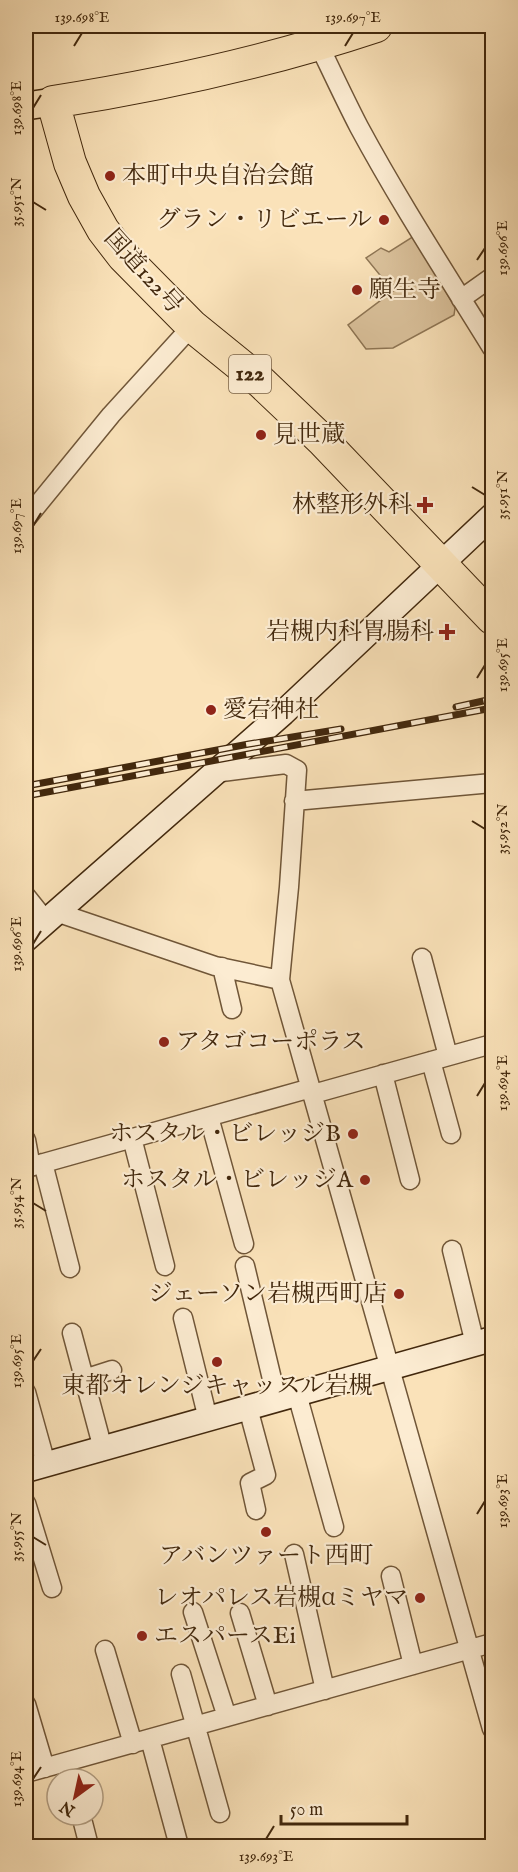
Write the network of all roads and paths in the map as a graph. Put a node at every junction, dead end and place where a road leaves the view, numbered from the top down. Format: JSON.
{"nodes":[{"id":1,"x":376,"y":26,"type":"edge"},
{"id":2,"x":319,"y":45,"type":"junction"},
{"id":3,"x":39,"y":104,"type":"edge"},
{"id":4,"x":492,"y":277,"type":"edge"},
{"id":5,"x":461,"y":299,"type":"junction"},
{"id":6,"x":192,"y":326,"type":"junction"},
{"id":7,"x":492,"y":348,"type":"edge"},
{"id":8,"x":492,"y":516,"type":"edge"},
{"id":9,"x":26,"y":519,"type":"edge"},
{"id":10,"x":443,"y":564,"type":"junction"},
{"id":11,"x":492,"y":618,"type":"edge"},
{"id":12,"x":214,"y":773,"type":"junction"},
{"id":13,"x":492,"y":783,"type":"edge"},
{"id":14,"x":294,"y":801,"type":"junction"},
{"id":15,"x":26,"y":896,"type":"edge"},
{"id":16,"x":51,"y":917,"type":"junction"},
{"id":17,"x":26,"y":939,"type":"edge"},
{"id":18,"x":422,"y":958,"type":"dead end"},
{"id":19,"x":222,"y":967,"type":"junction"},
{"id":20,"x":280,"y":981,"type":"junction"},
{"id":21,"x":232,"y":1008,"type":"dead end"},
{"id":22,"x":492,"y":1044,"type":"edge"},
{"id":23,"x":440,"y":1058,"type":"junction"},
{"id":24,"x":383,"y":1074,"type":"junction"},
{"id":25,"x":312,"y":1091,"type":"junction"},
{"id":26,"x":209,"y":1117,"type":"junction"},
{"id":27,"x":451,"y":1134,"type":"dead end"},
{"id":28,"x":132,"y":1138,"type":"junction"},
{"id":29,"x":26,"y":1140,"type":"edge"},
{"id":30,"x":33,"y":1166,"type":"edge"},
{"id":31,"x":410,"y":1180,"type":"dead end"},
{"id":32,"x":244,"y":1244,"type":"dead end"},
{"id":33,"x":452,"y":1250,"type":"dead end"},
{"id":34,"x":165,"y":1266,"type":"dead end"},
{"id":35,"x":245,"y":1266,"type":"dead end"},
{"id":36,"x":70,"y":1268,"type":"dead end"},
{"id":37,"x":183,"y":1318,"type":"dead end"},
{"id":38,"x":72,"y":1333,"type":"dead end"},
{"id":39,"x":484,"y":1341,"type":"edge"},
{"id":40,"x":389,"y":1368,"type":"junction"},
{"id":41,"x":112,"y":1370,"type":"dead end"},
{"id":42,"x":84,"y":1379,"type":"junction"},
{"id":43,"x":26,"y":1392,"type":"edge"},
{"id":44,"x":287,"y":1397,"type":"junction"},
{"id":45,"x":248,"y":1408,"type":"junction"},
{"id":46,"x":208,"y":1419,"type":"junction"},
{"id":47,"x":103,"y":1449,"type":"junction"},
{"id":48,"x":36,"y":1467,"type":"edge"},
{"id":49,"x":26,"y":1503,"type":"edge"},
{"id":50,"x":256,"y":1510,"type":"dead end"},
{"id":51,"x":334,"y":1527,"type":"dead end"},
{"id":52,"x":294,"y":1554,"type":"dead end"},
{"id":53,"x":391,"y":1576,"type":"dead end"},
{"id":54,"x":52,"y":1588,"type":"dead end"},
{"id":55,"x":192,"y":1612,"type":"dead end"},
{"id":56,"x":240,"y":1612,"type":"dead end"},
{"id":57,"x":492,"y":1643,"type":"edge"},
{"id":58,"x":470,"y":1649,"type":"junction"},
{"id":59,"x":105,"y":1650,"type":"dead end"},
{"id":60,"x":413,"y":1665,"type":"junction"},
{"id":61,"x":181,"y":1674,"type":"dead end"},
{"id":62,"x":325,"y":1690,"type":"junction"},
{"id":63,"x":26,"y":1704,"type":"edge"},
{"id":64,"x":268,"y":1706,"type":"junction"},
{"id":65,"x":227,"y":1717,"type":"junction"},
{"id":66,"x":195,"y":1726,"type":"junction"},
{"id":67,"x":492,"y":1729,"type":"edge"},
{"id":68,"x":141,"y":1742,"type":"junction"},
{"id":69,"x":78,"y":1767,"type":"edge"},
{"id":70,"x":45,"y":1768,"type":"joint"},
{"id":71,"x":26,"y":1773,"type":"edge"},
{"id":72,"x":219,"y":1813,"type":"dead end"},
{"id":73,"x":84,"y":1827,"type":"edge"},
{"id":74,"x":89,"y":1846,"type":"edge"},
{"id":75,"x":179,"y":1846,"type":"edge"}],
"edges":[{"from":1,"to":2,"type":"highway","name":"国道122号","number":"122"},
{"from":2,"to":3,"type":"highway","name":"国道122号","number":"122"},
{"from":2,"to":5,"type":"street"},
{"from":3,"to":6,"type":"highway","name":"国道122号","number":"122"},
{"from":4,"to":5,"type":"street"},
{"from":5,"to":7,"type":"street"},
{"from":6,"to":9,"type":"street"},
{"from":6,"to":10,"type":"highway","name":"国道122号","number":"122"},
{"from":8,"to":10,"type":"street"},
{"from":10,"to":11,"type":"highway","name":"国道122号","number":"122"},
{"from":10,"to":12,"type":"street"},
{"from":12,"to":14,"type":"street"},
{"from":12,"to":16,"type":"street"},
{"from":13,"to":14,"type":"street"},
{"from":14,"to":20,"type":"street"},
{"from":15,"to":16,"type":"street"},
{"from":16,"to":17,"type":"street"},
{"from":16,"to":19,"type":"street"},
{"from":18,"to":23,"type":"street"},
{"from":19,"to":20,"type":"street"},
{"from":19,"to":21,"type":"street"},
{"from":20,"to":25,"type":"street"},
{"from":22,"to":23,"type":"street"},
{"from":23,"to":24,"type":"street"},
{"from":23,"to":27,"type":"street"},
{"from":24,"to":25,"type":"street"},
{"from":24,"to":31,"type":"street"},
{"from":25,"to":26,"type":"street"},
{"from":25,"to":40,"type":"street"},
{"from":26,"to":28,"type":"street"},
{"from":26,"to":32,"type":"street"},
{"from":28,"to":30,"type":"street"},
{"from":28,"to":34,"type":"street"},
{"from":29,"to":30,"type":"street"},
{"from":30,"to":36,"type":"street"},
{"from":33,"to":39,"type":"street"},
{"from":35,"to":44,"type":"street"},
{"from":37,"to":46,"type":"street"},
{"from":38,"to":42,"type":"street"},
{"from":39,"to":40,"type":"street"},
{"from":40,"to":44,"type":"street"},
{"from":40,"to":58,"type":"street"},
{"from":41,"to":42,"type":"street"},
{"from":42,"to":47,"type":"street"},
{"from":43,"to":48,"type":"street"},
{"from":44,"to":45,"type":"street"},
{"from":44,"to":51,"type":"street"},
{"from":45,"to":46,"type":"street"},
{"from":45,"to":50,"type":"street"},
{"from":46,"to":47,"type":"street"},
{"from":47,"to":48,"type":"street"},
{"from":49,"to":54,"type":"street"},
{"from":52,"to":62,"type":"street"},
{"from":53,"to":60,"type":"street"},
{"from":55,"to":65,"type":"street"},
{"from":56,"to":64,"type":"street"},
{"from":57,"to":58,"type":"street"},
{"from":58,"to":60,"type":"street"},
{"from":58,"to":67,"type":"street"},
{"from":59,"to":68,"type":"street"},
{"from":60,"to":62,"type":"street"},
{"from":61,"to":66,"type":"street"},
{"from":62,"to":64,"type":"street"},
{"from":63,"to":70,"type":"street"},
{"from":64,"to":65,"type":"street"},
{"from":65,"to":66,"type":"street"},
{"from":66,"to":68,"type":"street"},
{"from":66,"to":72,"type":"street"},
{"from":68,"to":69,"type":"street"},
{"from":68,"to":75,"type":"street"},
{"from":70,"to":71,"type":"street"},
{"from":73,"to":74,"type":"street"}]}
